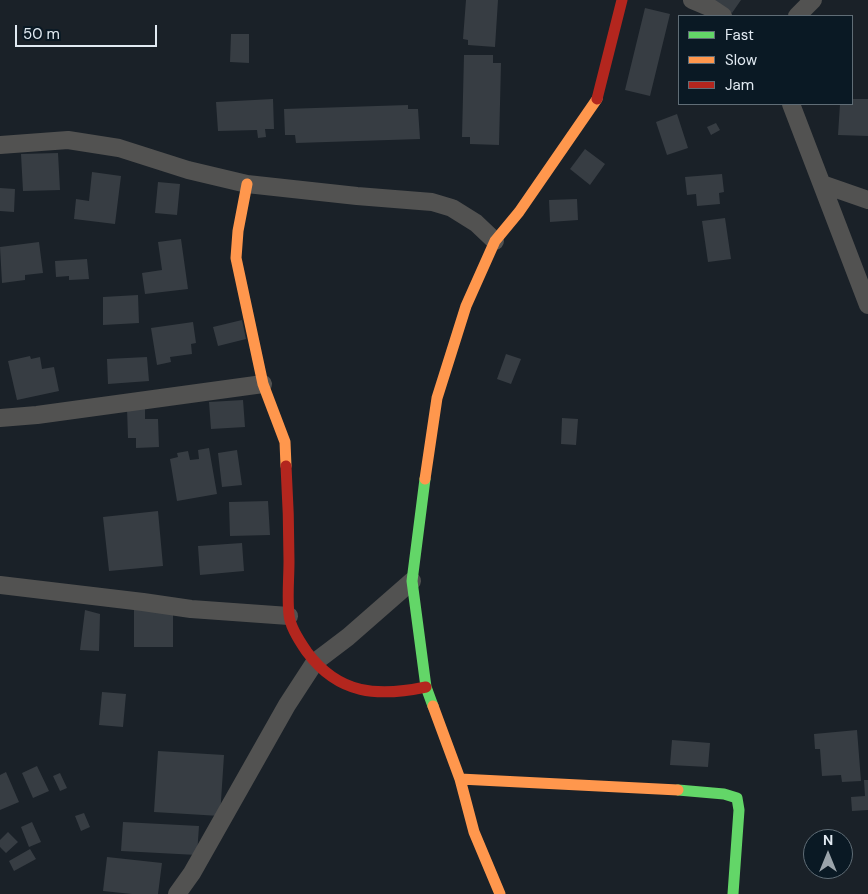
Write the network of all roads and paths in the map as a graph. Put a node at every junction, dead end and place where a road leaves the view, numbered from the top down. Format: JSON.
{"nodes":[{"id":1,"x":622,"y":0,"type":"edge"},
{"id":2,"x":692,"y":0,"type":"edge"},
{"id":3,"x":813,"y":0,"type":"edge"},
{"id":4,"x":722,"y":15,"type":"edge"},
{"id":5,"x":798,"y":15,"type":"edge"},
{"id":6,"x":791,"y":105,"type":"edge"},
{"id":7,"x":0,"y":145,"type":"edge"},
{"id":8,"x":247,"y":184,"type":"junction"},
{"id":9,"x":822,"y":184,"type":"junction"},
{"id":10,"x":868,"y":200,"type":"edge"},
{"id":11,"x":495,"y":241,"type":"junction"},
{"id":12,"x":868,"y":305,"type":"edge"},
{"id":13,"x":263,"y":384,"type":"junction"},
{"id":14,"x":0,"y":418,"type":"edge"},
{"id":15,"x":412,"y":581,"type":"junction"},
{"id":16,"x":0,"y":585,"type":"edge"},
{"id":17,"x":289,"y":616,"type":"junction"},
{"id":18,"x":315,"y":662,"type":"junction"},
{"id":19,"x":426,"y":687,"type":"junction"},
{"id":20,"x":460,"y":779,"type":"junction"},
{"id":21,"x":177,"y":894,"type":"edge"},
{"id":22,"x":500,"y":894,"type":"edge"},
{"id":23,"x":733,"y":894,"type":"edge"}],
"edges":[{"from":1,"to":11,"type":"street"},
{"from":2,"to":4,"type":"street"},
{"from":3,"to":5,"type":"street"},
{"from":6,"to":9,"type":"street"},
{"from":7,"to":8,"type":"street"},
{"from":8,"to":11,"type":"street"},
{"from":8,"to":13,"type":"street"},
{"from":9,"to":10,"type":"street"},
{"from":9,"to":12,"type":"street"},
{"from":11,"to":15,"type":"street"},
{"from":13,"to":14,"type":"street"},
{"from":13,"to":17,"type":"street"},
{"from":15,"to":18,"type":"street"},
{"from":15,"to":19,"type":"street"},
{"from":16,"to":17,"type":"street"},
{"from":17,"to":18,"type":"street"},
{"from":18,"to":19,"type":"street"},
{"from":18,"to":21,"type":"street"},
{"from":19,"to":20,"type":"street"},
{"from":20,"to":22,"type":"street"},
{"from":20,"to":23,"type":"street"}]}
